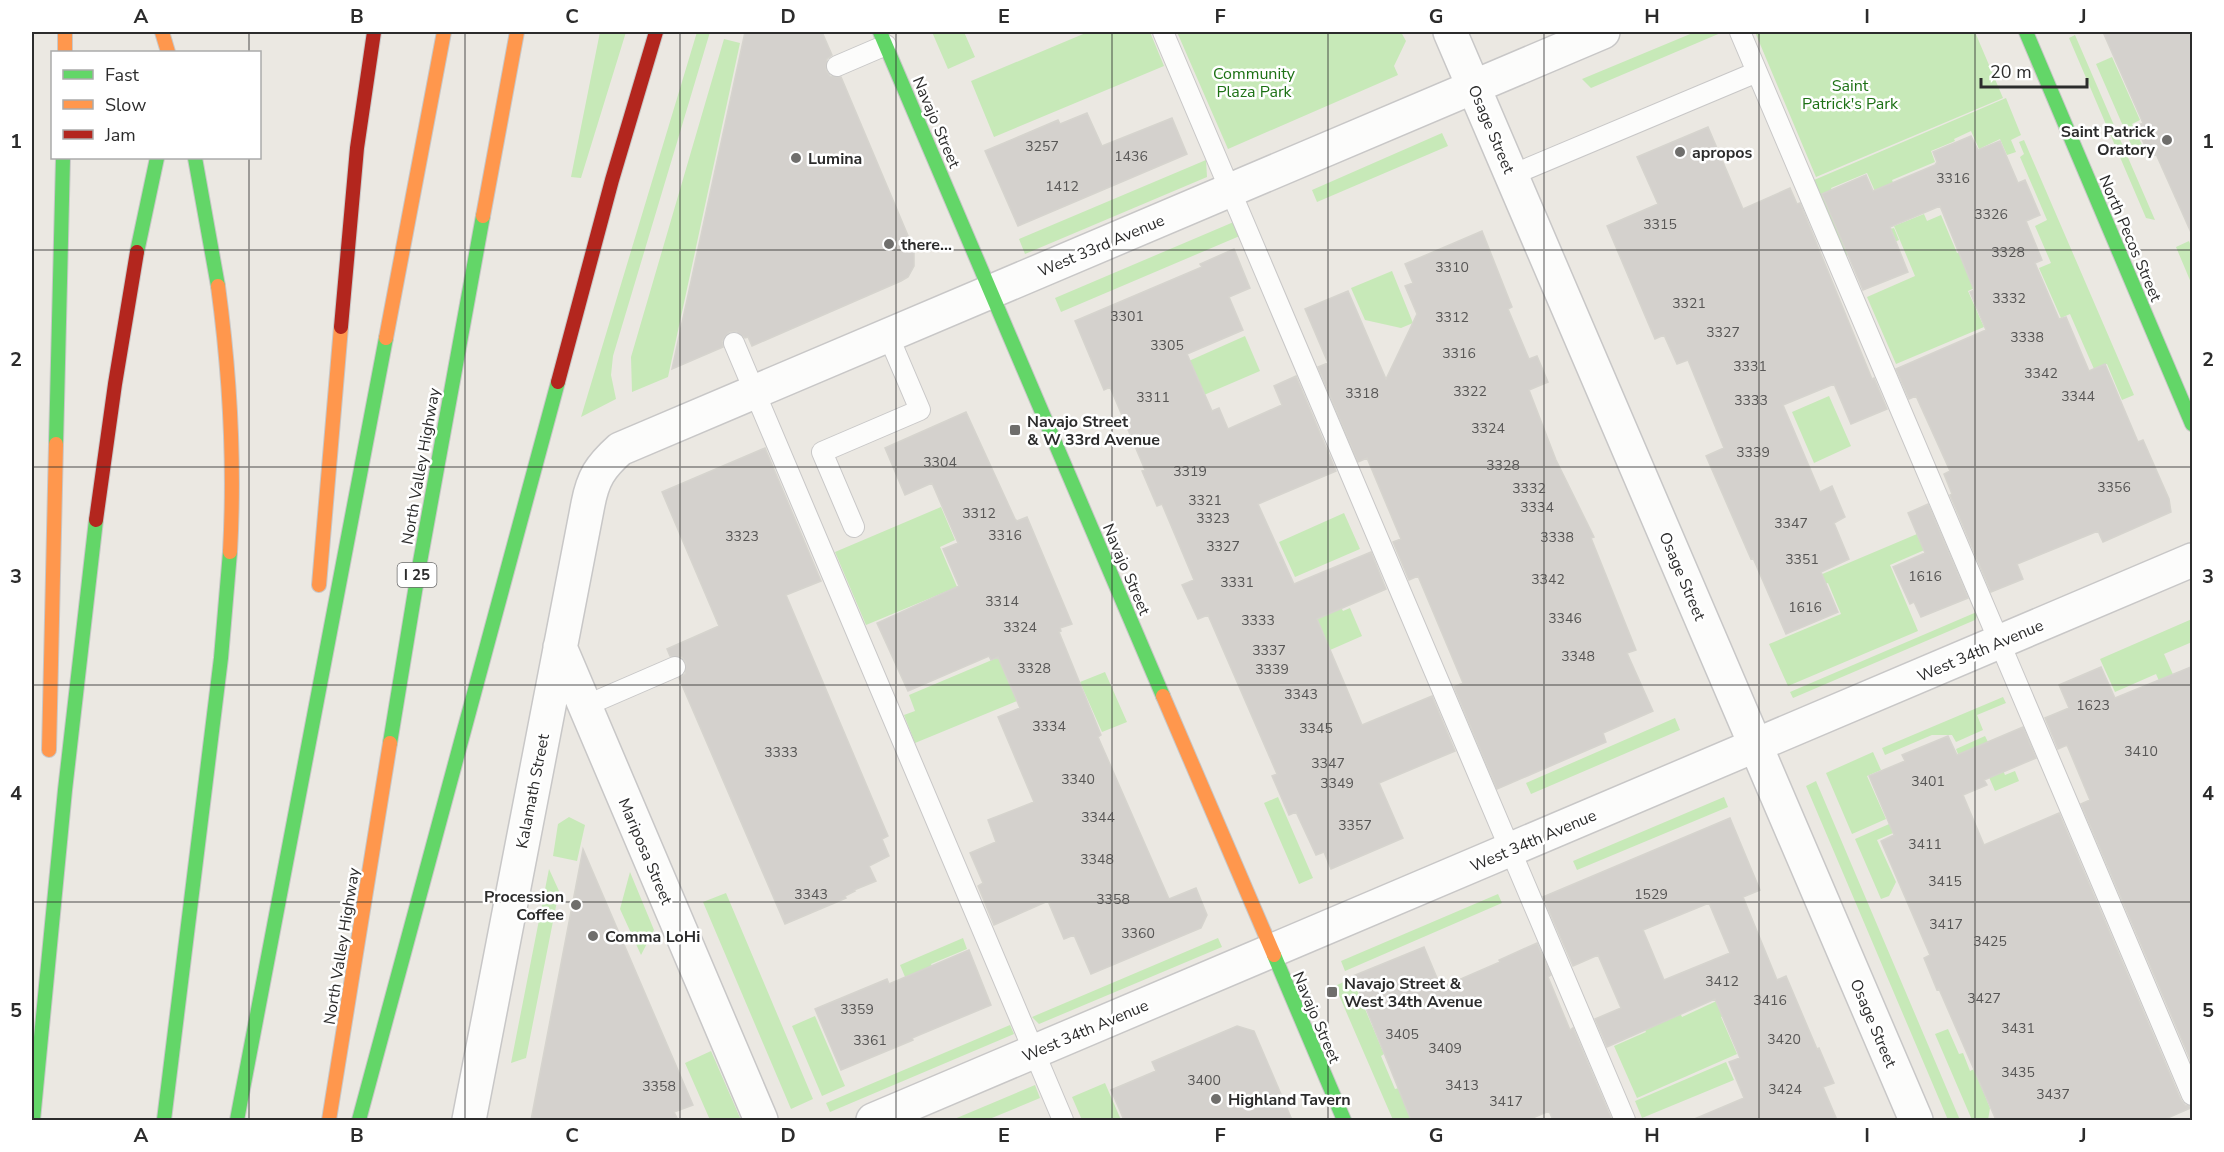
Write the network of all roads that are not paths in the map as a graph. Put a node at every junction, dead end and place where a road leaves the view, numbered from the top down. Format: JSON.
{"nodes":[{"id":1,"x":65,"y":32,"type":"edge"},
{"id":2,"x":162,"y":32,"type":"edge"},
{"id":3,"x":374,"y":32,"type":"edge"},
{"id":4,"x":444,"y":32,"type":"edge"},
{"id":5,"x":517,"y":32,"type":"edge"},
{"id":6,"x":656,"y":32,"type":"edge"},
{"id":7,"x":1163,"y":32,"type":"edge"},
{"id":8,"x":1450,"y":32,"type":"edge"},
{"id":9,"x":1603,"y":32,"type":"edge"},
{"id":10,"x":1740,"y":32,"type":"edge"},
{"id":11,"x":2026,"y":32,"type":"edge"},
{"id":12,"x":883,"y":38,"type":"edge"},
{"id":13,"x":65,"y":51,"type":"edge"},
{"id":14,"x":168,"y":51,"type":"edge"},
{"id":15,"x":837,"y":66,"type":"dead end"},
{"id":16,"x":1757,"y":72,"type":"junction"},
{"id":17,"x":1474,"y":87,"type":"junction"},
{"id":18,"x":63,"y":159,"type":"edge"},
{"id":19,"x":158,"y":159,"type":"edge"},
{"id":20,"x":195,"y":159,"type":"edge"},
{"id":21,"x":1512,"y":175,"type":"junction"},
{"id":22,"x":1230,"y":190,"type":"junction"},
{"id":23,"x":991,"y":292,"type":"junction"},
{"id":24,"x":888,"y":335,"type":"junction"},
{"id":25,"x":734,"y":343,"type":"dead end"},
{"id":26,"x":755,"y":392,"type":"junction"},
{"id":27,"x":2193,"y":424,"type":"edge"},
{"id":28,"x":603,"y":464,"type":"joint"},
{"id":29,"x":854,"y":527,"type":"dead end"},
{"id":30,"x":2193,"y":560,"type":"edge"},
{"id":31,"x":317,"y":603,"type":"dead end"},
{"id":32,"x":314,"y":639,"type":"dead end"},
{"id":33,"x":2000,"y":642,"type":"junction"},
{"id":34,"x":560,"y":647,"type":"junction"},
{"id":35,"x":675,"y":667,"type":"dead end"},
{"id":36,"x":585,"y":706,"type":"junction"},
{"id":37,"x":1755,"y":745,"type":"junction"},
{"id":38,"x":49,"y":763,"type":"dead end"},
{"id":39,"x":303,"y":769,"type":"junction"},
{"id":40,"x":48,"y":823,"type":"dead end"},
{"id":41,"x":1510,"y":849,"type":"junction"},
{"id":42,"x":1272,"y":951,"type":"junction"},
{"id":43,"x":44,"y":1012,"type":"junction"},
{"id":44,"x":1034,"y":1052,"type":"junction"},
{"id":45,"x":2193,"y":1095,"type":"edge"},
{"id":46,"x":33,"y":1120,"type":"edge"},
{"id":47,"x":165,"y":1120,"type":"edge"},
{"id":48,"x":237,"y":1120,"type":"edge"},
{"id":49,"x":329,"y":1120,"type":"edge"},
{"id":50,"x":359,"y":1120,"type":"edge"},
{"id":51,"x":469,"y":1120,"type":"edge"},
{"id":52,"x":760,"y":1120,"type":"edge"},
{"id":53,"x":873,"y":1120,"type":"edge"},
{"id":54,"x":1063,"y":1120,"type":"edge"},
{"id":55,"x":1344,"y":1120,"type":"edge"},
{"id":56,"x":1625,"y":1120,"type":"edge"},
{"id":57,"x":1916,"y":1120,"type":"edge"}],
"edges":[{"from":1,"to":13,"type":"main road"},
{"from":2,"to":14,"type":"main road"},
{"from":3,"to":31,"type":"main road"},
{"from":4,"to":39,"type":"main road"},
{"from":5,"to":49,"type":"main road","name":"North Valley Highway","number":"I 25"},
{"from":6,"to":50,"type":"main road"},
{"from":7,"to":22,"type":"lane"},
{"from":8,"to":17,"type":"street","name":"Osage Street"},
{"from":9,"to":17,"type":"street","name":"West 33rd Avenue"},
{"from":10,"to":16,"type":"lane"},
{"from":11,"to":27,"type":"main road","name":"North Pecos Street"},
{"from":12,"to":15,"type":"lane"},
{"from":12,"to":23,"type":"main road","name":"Navajo Street"},
{"from":16,"to":21,"type":"lane"},
{"from":16,"to":33,"type":"lane"},
{"from":17,"to":21,"type":"street","name":"Osage Street"},
{"from":17,"to":22,"type":"street","name":"West 33rd Avenue"},
{"from":18,"to":38,"type":"main road"},
{"from":19,"to":43,"type":"main road"},
{"from":20,"to":47,"type":"main road"},
{"from":21,"to":37,"type":"street","name":"Osage Street"},
{"from":22,"to":23,"type":"street","name":"West 33rd Avenue"},
{"from":22,"to":41,"type":"lane"},
{"from":23,"to":24,"type":"street","name":"West 33rd Avenue"},
{"from":23,"to":42,"type":"main road","name":"Navajo Street"},
{"from":24,"to":26,"type":"street","name":"West 33rd Avenue"},
{"from":24,"to":29,"type":"lane"},
{"from":25,"to":26,"type":"lane"},
{"from":26,"to":28,"type":"street","name":"West 33rd Avenue"},
{"from":26,"to":44,"type":"lane"},
{"from":28,"to":34,"type":"street","name":"Kalamath Street"},
{"from":30,"to":33,"type":"street","name":"West 34th Avenue"},
{"from":32,"to":39,"type":"main road"},
{"from":33,"to":37,"type":"street","name":"West 34th Avenue"},
{"from":33,"to":45,"type":"lane"},
{"from":34,"to":36,"type":"street","name":"Mariposa Street"},
{"from":34,"to":51,"type":"street","name":"Kalamath Street"},
{"from":35,"to":36,"type":"lane"},
{"from":36,"to":52,"type":"street","name":"Mariposa Street"},
{"from":37,"to":41,"type":"street","name":"West 34th Avenue"},
{"from":37,"to":57,"type":"street","name":"Osage Street"},
{"from":39,"to":48,"type":"main road"},
{"from":40,"to":43,"type":"main road"},
{"from":41,"to":42,"type":"street","name":"West 34th Avenue"},
{"from":41,"to":56,"type":"lane"},
{"from":42,"to":44,"type":"street","name":"West 34th Avenue"},
{"from":42,"to":55,"type":"main road","name":"Navajo Street"},
{"from":43,"to":46,"type":"main road"},
{"from":44,"to":53,"type":"street","name":"West 34th Avenue"},
{"from":44,"to":54,"type":"lane"}]}
